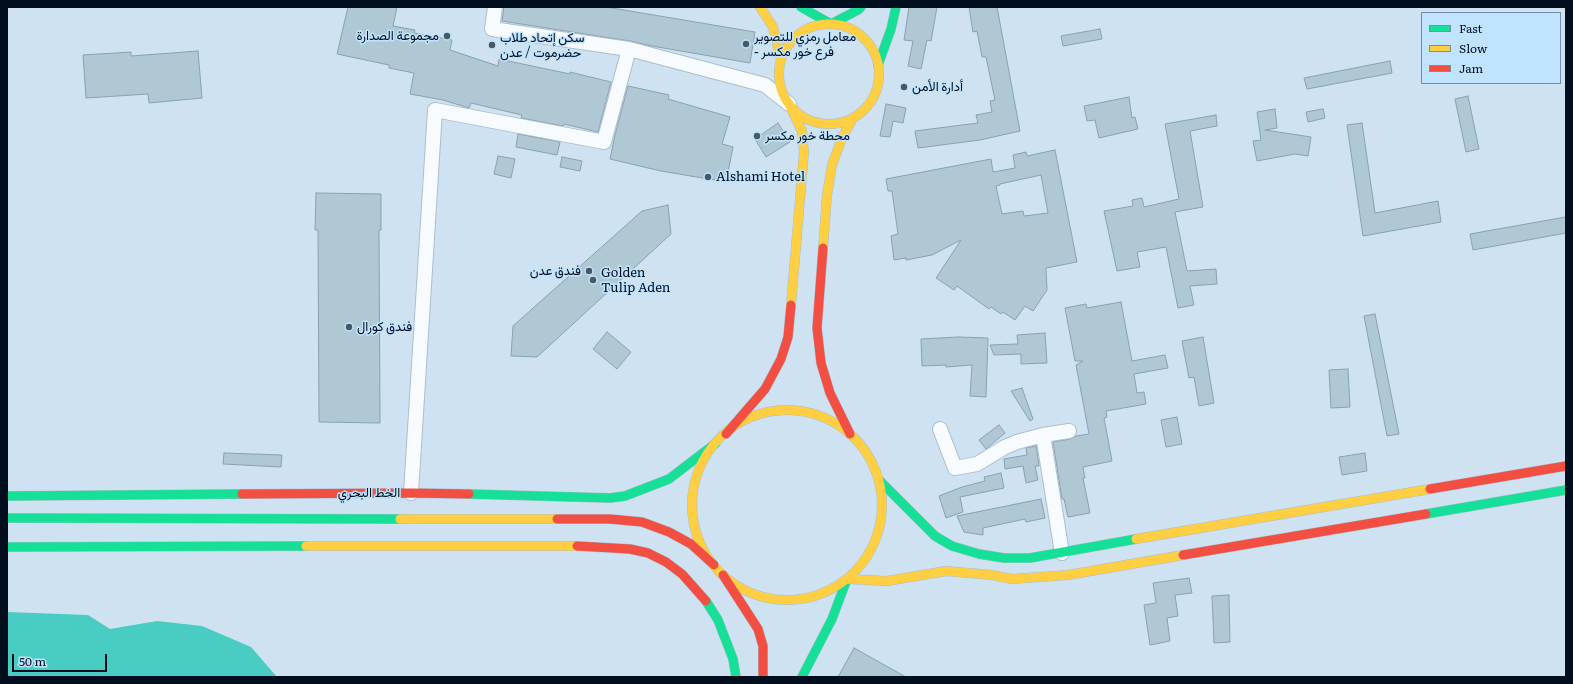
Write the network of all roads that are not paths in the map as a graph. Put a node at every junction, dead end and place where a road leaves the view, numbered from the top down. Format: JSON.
{"nodes":[{"id":1,"x":495,"y":7,"type":"edge"},
{"id":2,"x":760,"y":7,"type":"edge"},
{"id":3,"x":801,"y":7,"type":"edge"},
{"id":4,"x":861,"y":7,"type":"edge"},
{"id":5,"x":896,"y":7,"type":"edge"},
{"id":6,"x":831,"y":24,"type":"junction"},
{"id":7,"x":629,"y":49,"type":"junction"},
{"id":8,"x":781,"y":59,"type":"junction"},
{"id":9,"x":878,"y":65,"type":"junction"},
{"id":10,"x":789,"y":104,"type":"junction"},
{"id":11,"x":853,"y":118,"type":"junction"},
{"id":12,"x":940,"y":429,"type":"dead end"},
{"id":13,"x":1069,"y":431,"type":"dead end"},
{"id":14,"x":726,"y":434,"type":"junction"},
{"id":15,"x":850,"y":434,"type":"junction"},
{"id":16,"x":1043,"y":435,"type":"junction"},
{"id":17,"x":716,"y":443,"type":"junction"},
{"id":18,"x":1566,"y":466,"type":"edge"},
{"id":19,"x":879,"y":480,"type":"junction"},
{"id":20,"x":1566,"y":490,"type":"edge"},
{"id":21,"x":411,"y":493,"type":"junction"},
{"id":22,"x":7,"y":496,"type":"edge"},
{"id":23,"x":1414,"y":498,"type":"junction"},
{"id":24,"x":1416,"y":517,"type":"junction"},
{"id":25,"x":7,"y":518,"type":"edge"},
{"id":26,"x":7,"y":547,"type":"edge"},
{"id":27,"x":1062,"y":553,"type":"junction"},
{"id":28,"x":714,"y":565,"type":"junction"},
{"id":29,"x":723,"y":575,"type":"junction"},
{"id":30,"x":847,"y":579,"type":"junction"},
{"id":31,"x":736,"y":677,"type":"edge"},
{"id":32,"x":763,"y":677,"type":"edge"},
{"id":33,"x":802,"y":677,"type":"edge"}],
"edges":[{"from":1,"to":7,"type":"street"},
{"from":2,"to":8,"type":"main road"},
{"from":3,"to":6,"type":"main road"},
{"from":4,"to":6,"type":"main road"},
{"from":5,"to":9,"type":"main road"},
{"from":6,"to":8,"type":"main road"},
{"from":6,"to":9,"type":"main road"},
{"from":7,"to":10,"type":"street"},
{"from":7,"to":21,"type":"street"},
{"from":8,"to":10,"type":"main road"},
{"from":9,"to":11,"type":"main road"},
{"from":10,"to":11,"type":"main road"},
{"from":10,"to":14,"type":"main road"},
{"from":11,"to":15,"type":"main road"},
{"from":12,"to":16,"type":"street"},
{"from":13,"to":16,"type":"street"},
{"from":14,"to":15,"type":"main road"},
{"from":14,"to":17,"type":"main road"},
{"from":15,"to":19,"type":"main road"},
{"from":16,"to":27,"type":"street"},
{"from":17,"to":21,"type":"main road","name":"الخط البحري"},
{"from":17,"to":28,"type":"main road"},
{"from":18,"to":23,"type":"main road"},
{"from":19,"to":27,"type":"main road"},
{"from":19,"to":30,"type":"main road"},
{"from":20,"to":24,"type":"main road"},
{"from":21,"to":22,"type":"main road","name":"الخط البحري"},
{"from":23,"to":24,"type":"main road"},
{"from":23,"to":27,"type":"main road"},
{"from":24,"to":30,"type":"main road"},
{"from":25,"to":28,"type":"main road","name":"الخط البحري"},
{"from":26,"to":31,"type":"main road"},
{"from":28,"to":29,"type":"main road"},
{"from":29,"to":30,"type":"main road"},
{"from":29,"to":32,"type":"main road"},
{"from":30,"to":33,"type":"main road"}]}
